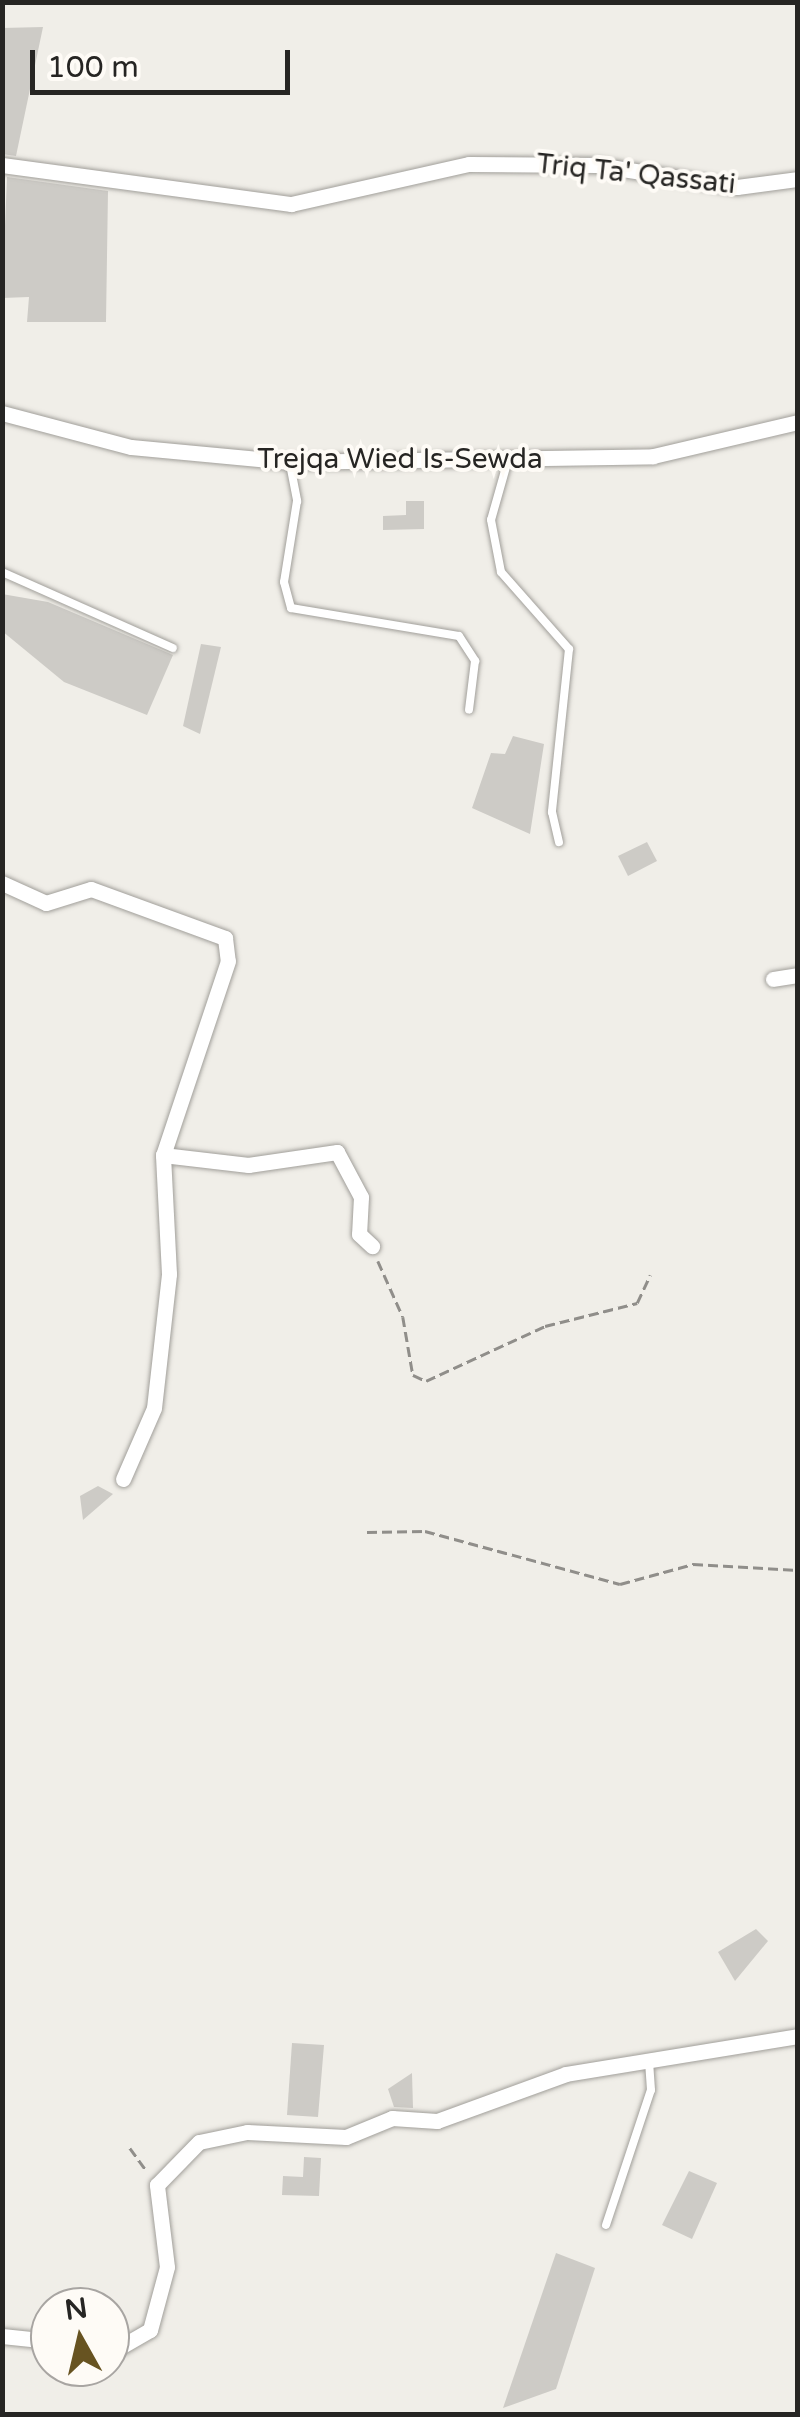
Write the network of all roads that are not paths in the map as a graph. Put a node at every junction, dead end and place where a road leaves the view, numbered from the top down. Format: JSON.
{"nodes":[{"id":1,"x":2,"y":165,"type":"edge"},
{"id":2,"x":798,"y":180,"type":"edge"},
{"id":3,"x":2,"y":413,"type":"edge"},
{"id":4,"x":798,"y":422,"type":"edge"},
{"id":5,"x":508,"y":460,"type":"junction"},
{"id":6,"x":290,"y":462,"type":"junction"},
{"id":7,"x":2,"y":572,"type":"edge"},
{"id":8,"x":173,"y":648,"type":"dead end"},
{"id":9,"x":469,"y":710,"type":"dead end"},
{"id":10,"x":559,"y":842,"type":"dead end"},
{"id":11,"x":2,"y":884,"type":"edge"},
{"id":12,"x":798,"y":974,"type":"edge"},
{"id":13,"x":773,"y":978,"type":"dead end"},
{"id":14,"x":163,"y":1155,"type":"junction"},
{"id":15,"x":372,"y":1246,"type":"road end"},
{"id":16,"x":123,"y":1478,"type":"dead end"},
{"id":17,"x":798,"y":2036,"type":"edge"},
{"id":18,"x":649,"y":2064,"type":"junction"},
{"id":19,"x":606,"y":2225,"type":"dead end"},
{"id":20,"x":2,"y":2336,"type":"edge"},
{"id":21,"x":30,"y":2338,"type":"edge"},
{"id":22,"x":130,"y":2342,"type":"edge"}],
"edges":[{"from":1,"to":2,"type":"street","name":"Triq Ta' Qassati"},
{"from":3,"to":6,"type":"street","name":"Trejqa Wied Is-Sewda"},
{"from":4,"to":5,"type":"street","name":"Trejqa Wied Is-Sewda"},
{"from":5,"to":6,"type":"street","name":"Trejqa Wied Is-Sewda"},
{"from":5,"to":10,"type":"lane"},
{"from":6,"to":9,"type":"lane"},
{"from":7,"to":8,"type":"lane"},
{"from":11,"to":14,"type":"street"},
{"from":12,"to":13,"type":"street"},
{"from":14,"to":15,"type":"street"},
{"from":14,"to":16,"type":"street"},
{"from":17,"to":18,"type":"street"},
{"from":18,"to":19,"type":"lane"},
{"from":18,"to":22,"type":"street"},
{"from":20,"to":21,"type":"street"}]}
